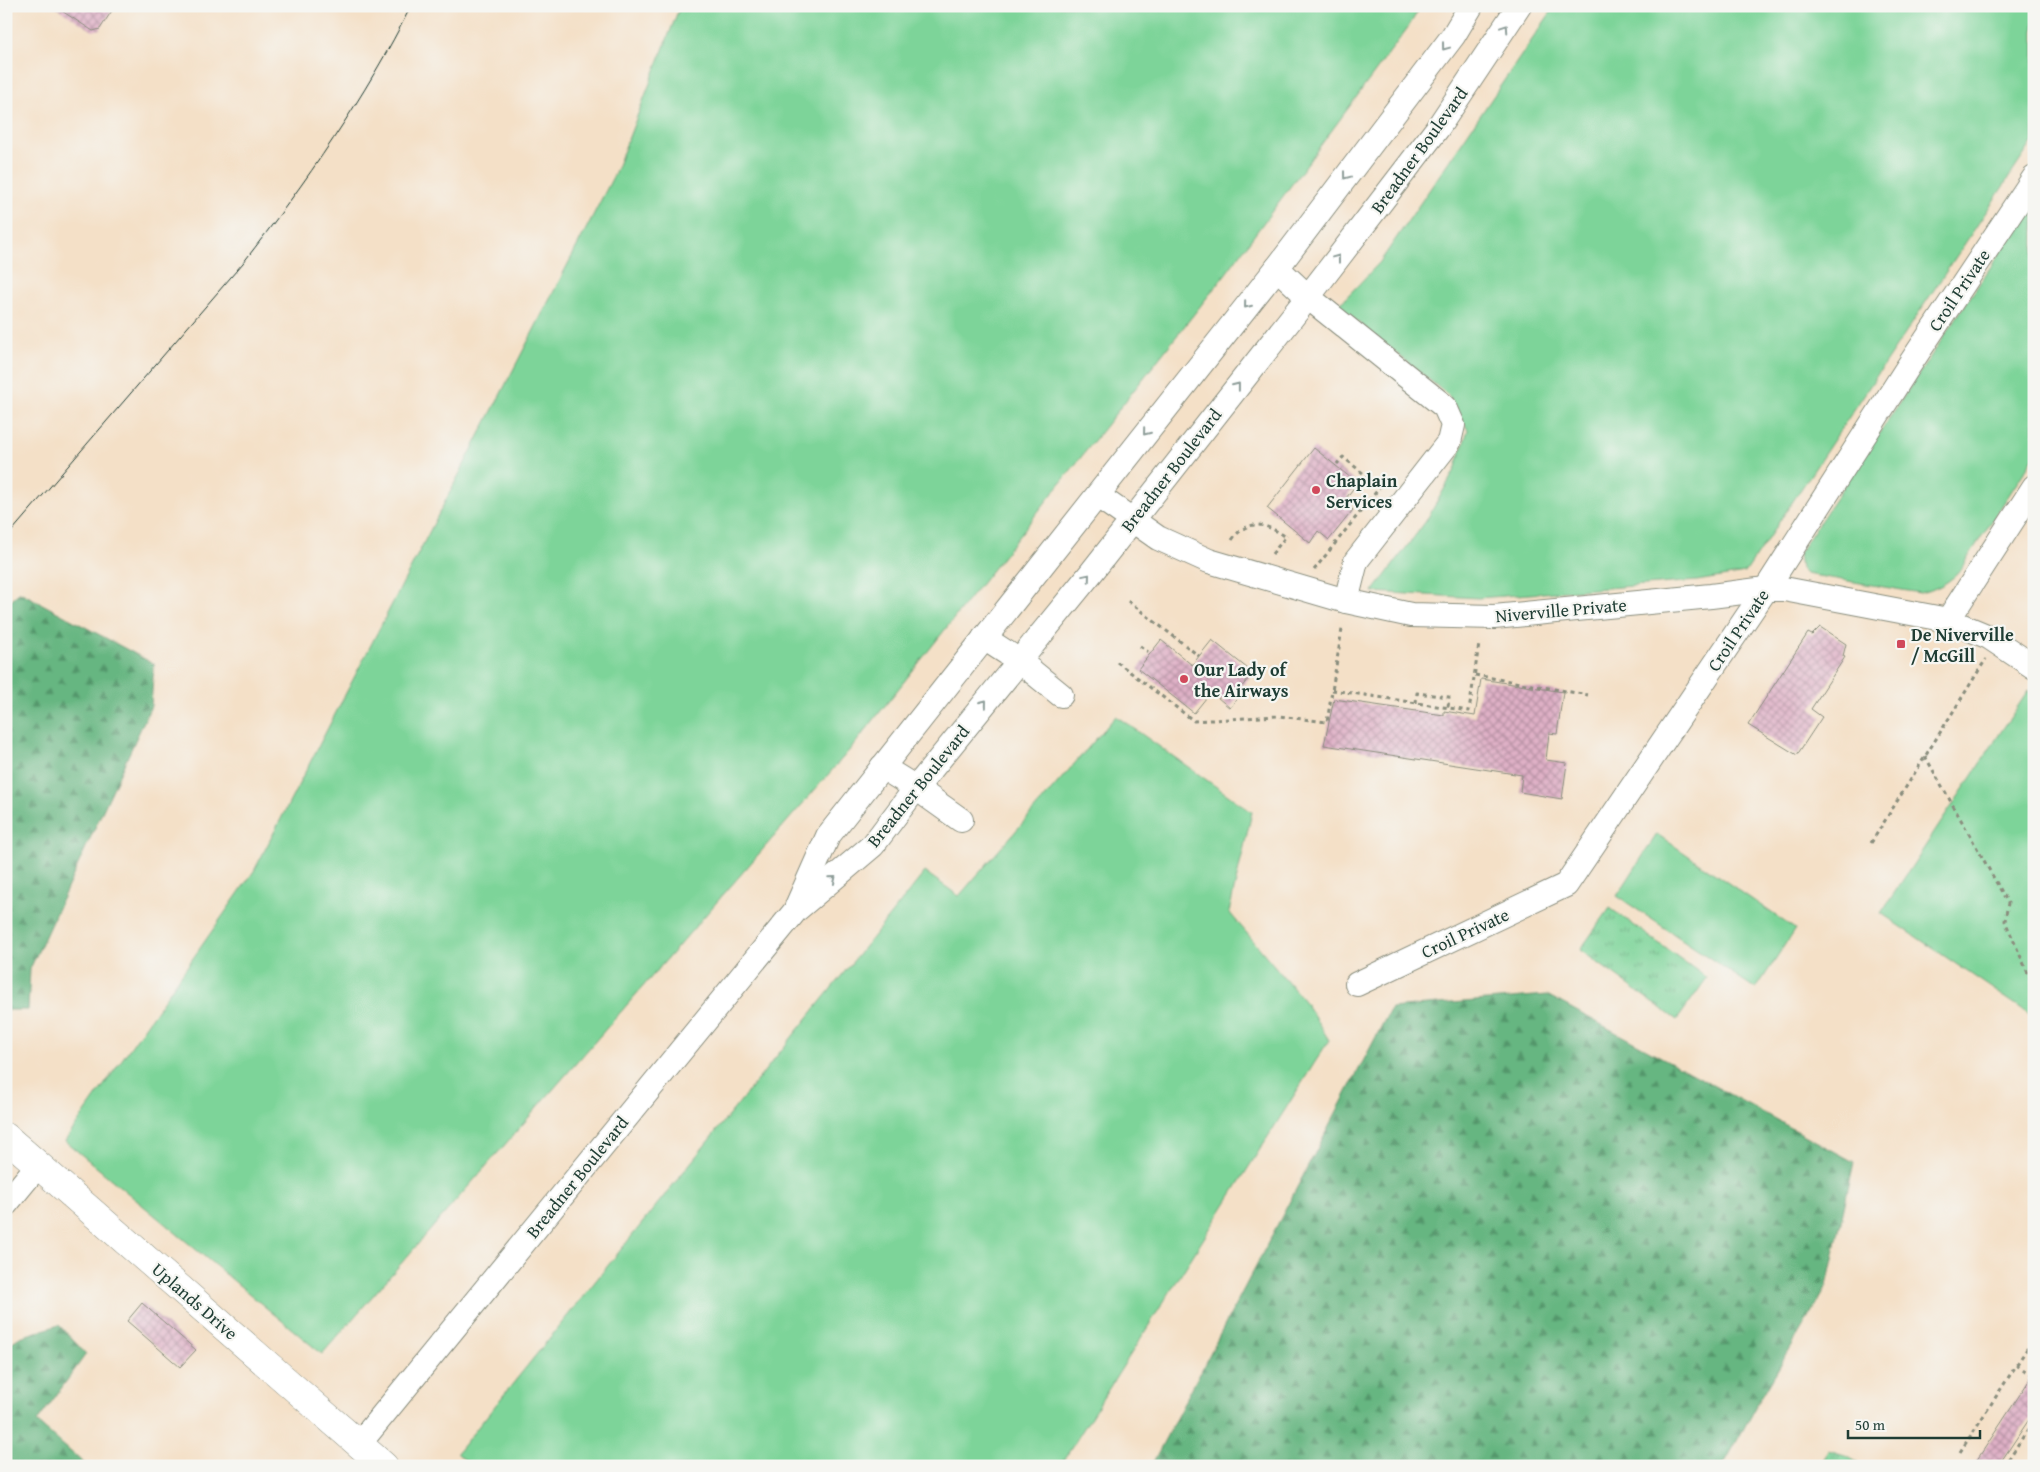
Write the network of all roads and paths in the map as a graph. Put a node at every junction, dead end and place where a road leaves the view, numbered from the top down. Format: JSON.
{"nodes":[{"id":1,"x":1471,"y":6,"type":"edge"},
{"id":2,"x":1519,"y":6,"type":"edge"},
{"id":3,"x":2034,"y":178,"type":"edge"},
{"id":4,"x":1277,"y":268,"type":"junction"},
{"id":5,"x":1308,"y":297,"type":"junction"},
{"id":6,"x":1337,"y":464,"type":"dead end"},
{"id":7,"x":2034,"y":488,"type":"edge"},
{"id":8,"x":1098,"y":496,"type":"junction"},
{"id":9,"x":1131,"y":520,"type":"junction"},
{"id":10,"x":1232,"y":540,"type":"dead end"},
{"id":11,"x":1272,"y":554,"type":"dead end"},
{"id":12,"x":1314,"y":570,"type":"dead end"},
{"id":13,"x":1766,"y":589,"type":"junction"},
{"id":14,"x":1128,"y":601,"type":"dead end"},
{"id":15,"x":1346,"y":602,"type":"junction"},
{"id":16,"x":1948,"y":620,"type":"junction"},
{"id":17,"x":1342,"y":629,"type":"dead end"},
{"id":18,"x":984,"y":638,"type":"junction"},
{"id":19,"x":1479,"y":644,"type":"dead end"},
{"id":20,"x":1140,"y":646,"type":"dead end"},
{"id":21,"x":1148,"y":652,"type":"dead end"},
{"id":22,"x":1199,"y":656,"type":"dead end"},
{"id":23,"x":1987,"y":658,"type":"dead end"},
{"id":24,"x":1018,"y":660,"type":"junction"},
{"id":25,"x":1117,"y":662,"type":"dead end"},
{"id":26,"x":2034,"y":667,"type":"edge"},
{"id":27,"x":1475,"y":675,"type":"junction"},
{"id":28,"x":1332,"y":690,"type":"junction"},
{"id":29,"x":1061,"y":695,"type":"dead end"},
{"id":30,"x":1588,"y":695,"type":"dead end"},
{"id":31,"x":1416,"y":703,"type":"junction"},
{"id":32,"x":1448,"y":708,"type":"junction"},
{"id":33,"x":1925,"y":756,"type":"junction"},
{"id":34,"x":882,"y":767,"type":"junction"},
{"id":35,"x":916,"y":788,"type":"junction"},
{"id":36,"x":961,"y":820,"type":"dead end"},
{"id":37,"x":1871,"y":843,"type":"dead end"},
{"id":38,"x":796,"y":910,"type":"junction"},
{"id":39,"x":1357,"y":984,"type":"dead end"},
{"id":40,"x":2034,"y":988,"type":"edge"},
{"id":41,"x":6,"y":1137,"type":"edge"},
{"id":42,"x":38,"y":1165,"type":"junction"},
{"id":43,"x":6,"y":1204,"type":"edge"},
{"id":44,"x":2034,"y":1338,"type":"edge"},
{"id":45,"x":2016,"y":1365,"type":"junction"},
{"id":46,"x":2034,"y":1376,"type":"edge"},
{"id":47,"x":2034,"y":1420,"type":"edge"},
{"id":48,"x":359,"y":1444,"type":"junction"},
{"id":49,"x":1960,"y":1452,"type":"dead end"},
{"id":50,"x":384,"y":1466,"type":"edge"},
{"id":51,"x":2004,"y":1466,"type":"edge"}],
"edges":[{"from":1,"to":4,"type":"street","name":"Breadner Boulevard","one_way":true},
{"from":5,"to":2,"type":"street","name":"Breadner Boulevard","one_way":true},
{"from":3,"to":13,"type":"street","name":"Croil Private"},
{"from":4,"to":5,"type":"street"},
{"from":4,"to":8,"type":"street","name":"Breadner Boulevard","one_way":true},
{"from":9,"to":5,"type":"street","name":"Breadner Boulevard","one_way":true},
{"from":5,"to":15,"type":"street"},
{"from":6,"to":12,"type":"path"},
{"from":7,"to":16,"type":"street"},
{"from":8,"to":9,"type":"street","name":"Niverville Private"},
{"from":8,"to":18,"type":"street","name":"Breadner Boulevard"},
{"from":9,"to":15,"type":"street","name":"Niverville Private"},
{"from":24,"to":9,"type":"street","name":"Breadner Boulevard","one_way":true},
{"from":10,"to":11,"type":"path"},
{"from":13,"to":15,"type":"street","name":"Niverville Private"},
{"from":13,"to":16,"type":"street","name":"Niverville Private"},
{"from":13,"to":39,"type":"street","name":"Croil Private"},
{"from":14,"to":22,"type":"path"},
{"from":16,"to":26,"type":"street","name":"Niverville Private"},
{"from":17,"to":28,"type":"path"},
{"from":18,"to":24,"type":"street"},
{"from":18,"to":34,"type":"street","name":"Breadner Boulevard"},
{"from":19,"to":27,"type":"path"},
{"from":20,"to":21,"type":"path"},
{"from":23,"to":33,"type":"path"},
{"from":24,"to":29,"type":"street"},
{"from":35,"to":24,"type":"street","name":"Breadner Boulevard","one_way":true},
{"from":25,"to":28,"type":"path"},
{"from":27,"to":30,"type":"path"},
{"from":27,"to":32,"type":"path"},
{"from":28,"to":31,"type":"path"},
{"from":31,"to":32,"type":"path"},
{"from":31,"to":32,"type":"path"},
{"from":33,"to":37,"type":"path"},
{"from":33,"to":40,"type":"path"},
{"from":34,"to":35,"type":"street"},
{"from":34,"to":38,"type":"street","name":"Breadner Boulevard"},
{"from":35,"to":36,"type":"street"},
{"from":38,"to":35,"type":"street","name":"Breadner Boulevard","one_way":true},
{"from":38,"to":48,"type":"street","name":"Breadner Boulevard"},
{"from":41,"to":42,"type":"main road","name":"Uplands Drive"},
{"from":42,"to":43,"type":"street"},
{"from":42,"to":48,"type":"main road","name":"Uplands Drive"},
{"from":44,"to":45,"type":"path"},
{"from":45,"to":46,"type":"path"},
{"from":45,"to":49,"type":"path"},
{"from":47,"to":51,"type":"path"},
{"from":48,"to":50,"type":"main road","name":"Uplands Drive"}]}
